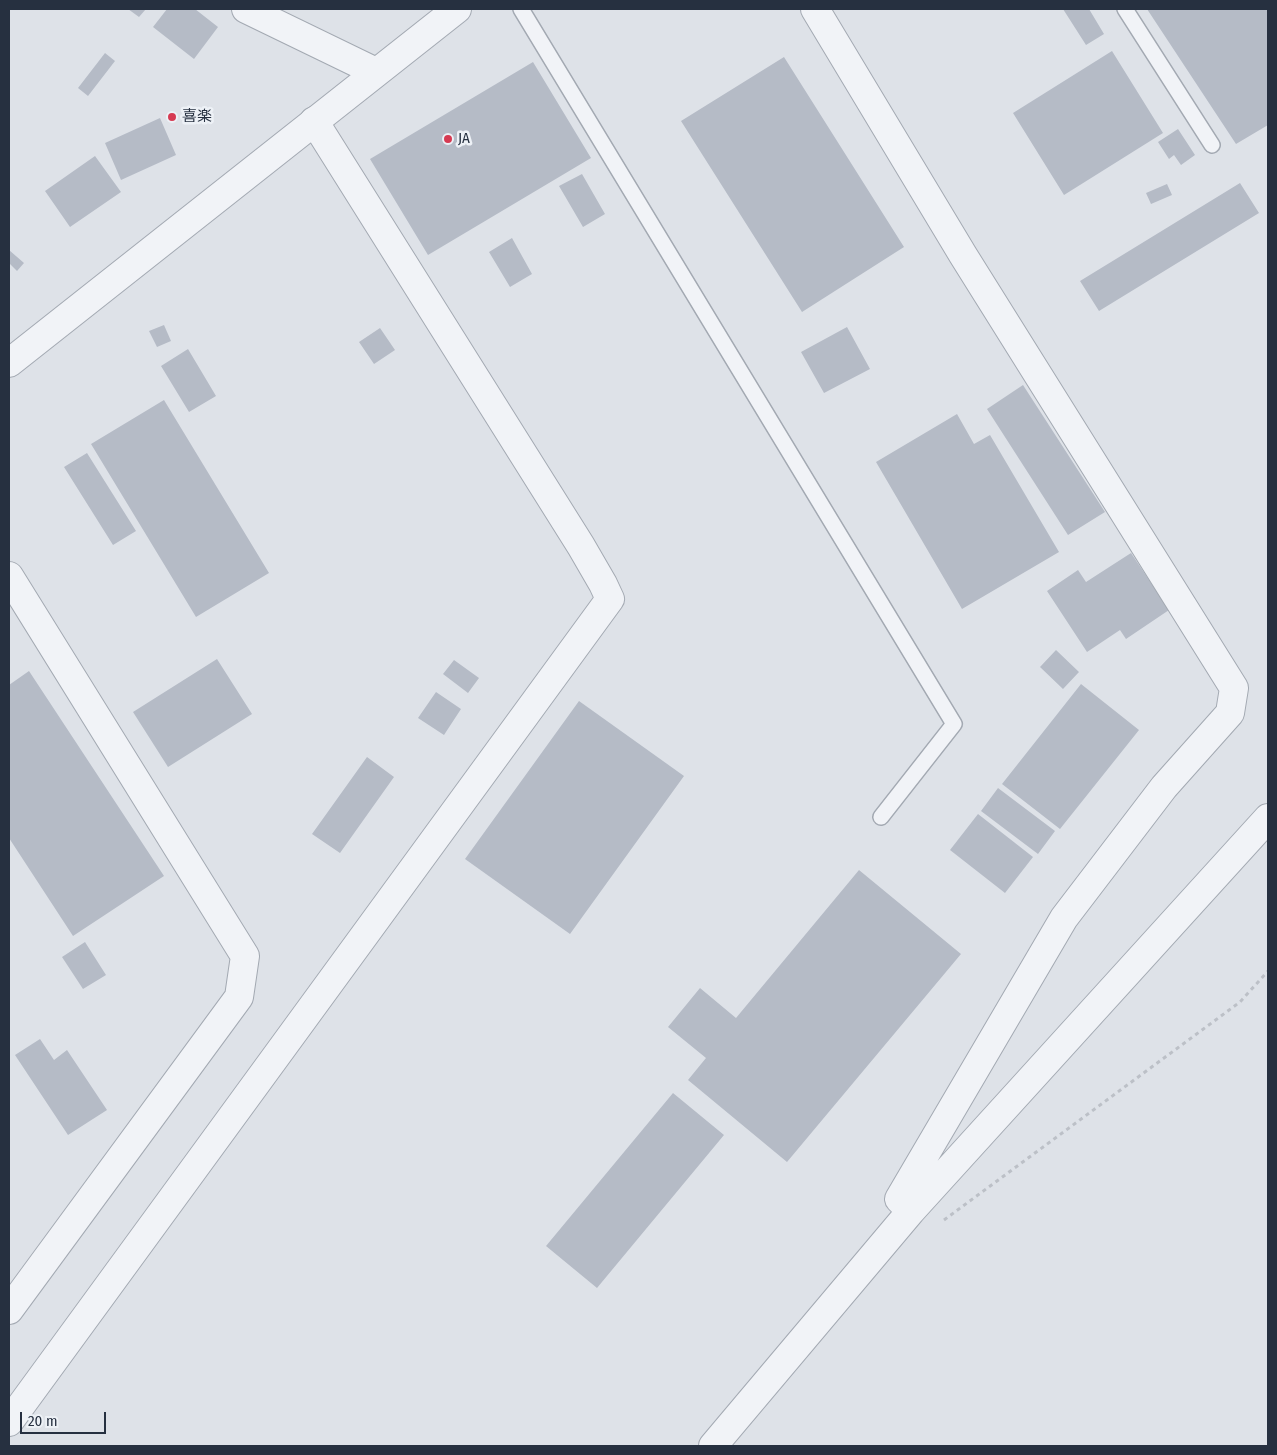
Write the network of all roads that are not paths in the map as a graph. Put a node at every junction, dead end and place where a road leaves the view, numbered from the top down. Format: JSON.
{"nodes":[{"id":1,"x":246,"y":9,"type":"edge"},
{"id":2,"x":457,"y":9,"type":"edge"},
{"id":3,"x":521,"y":9,"type":"edge"},
{"id":4,"x":815,"y":9,"type":"edge"},
{"id":5,"x":1125,"y":9,"type":"edge"},
{"id":6,"x":376,"y":72,"type":"junction"},
{"id":7,"x":314,"y":121,"type":"junction"},
{"id":8,"x":1212,"y":145,"type":"dead end"},
{"id":9,"x":9,"y":363,"type":"edge"},
{"id":10,"x":9,"y":576,"type":"edge"},
{"id":11,"x":881,"y":817,"type":"dead end"},
{"id":12,"x":1268,"y":818,"type":"edge"},
{"id":13,"x":911,"y":1211,"type":"junction"},
{"id":14,"x":9,"y":1310,"type":"edge"},
{"id":15,"x":9,"y":1422,"type":"edge"},
{"id":16,"x":713,"y":1446,"type":"edge"}],
"edges":[{"from":1,"to":6,"type":"street"},
{"from":2,"to":6,"type":"street"},
{"from":3,"to":11,"type":"lane"},
{"from":4,"to":13,"type":"street"},
{"from":5,"to":8,"type":"lane"},
{"from":6,"to":7,"type":"street"},
{"from":7,"to":9,"type":"street"},
{"from":7,"to":15,"type":"street"},
{"from":10,"to":14,"type":"street"},
{"from":12,"to":13,"type":"street"},
{"from":13,"to":16,"type":"street"}]}
